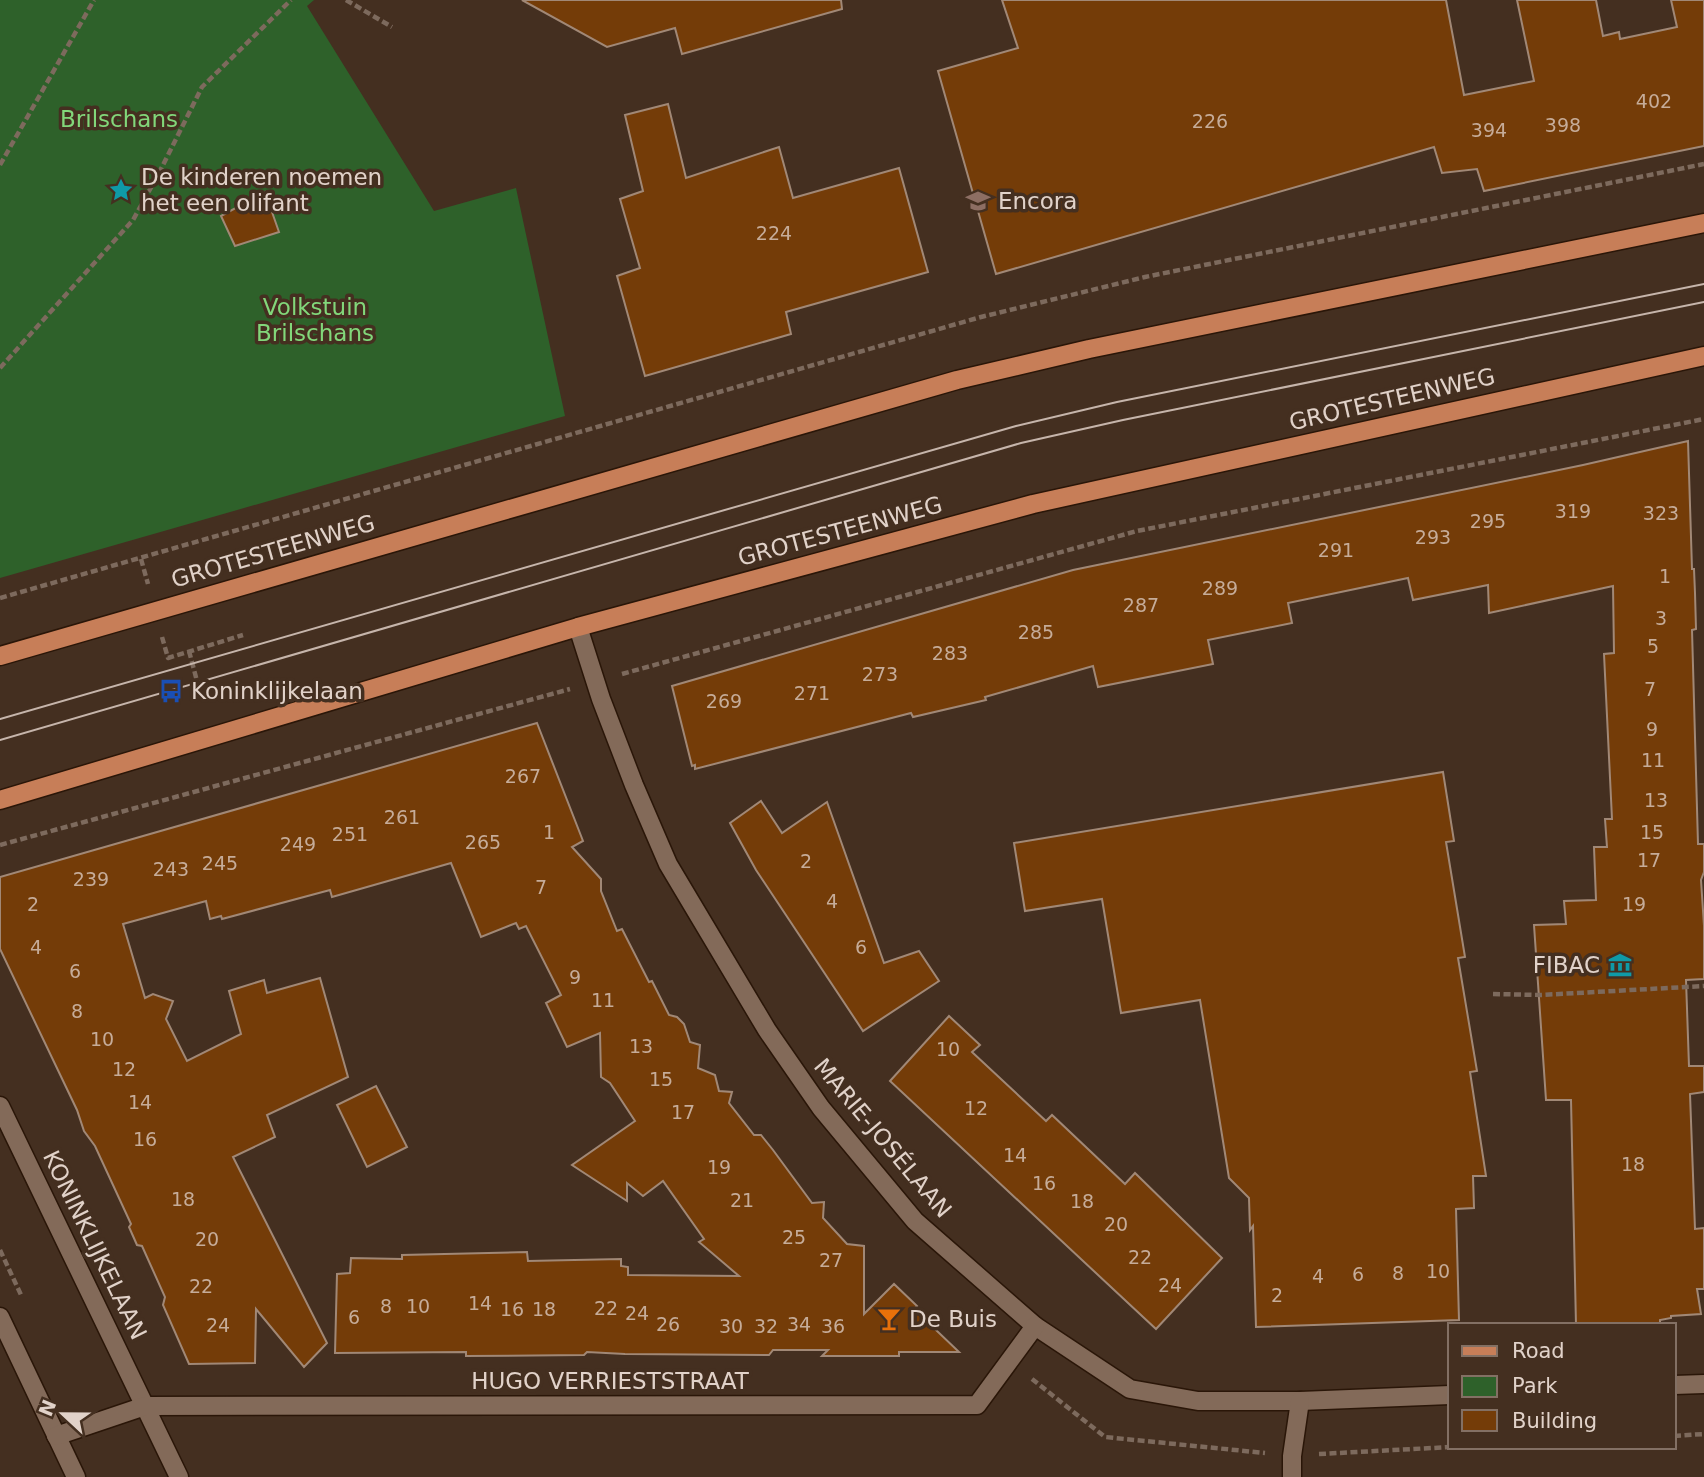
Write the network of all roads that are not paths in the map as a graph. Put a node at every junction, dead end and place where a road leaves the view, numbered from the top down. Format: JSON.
{"nodes":[{"id":1,"x":1704,"y":223,"type":"edge"},
{"id":2,"x":1704,"y":356,"type":"edge"},
{"id":3,"x":578,"y":627,"type":"junction"},
{"id":4,"x":0,"y":656,"type":"edge"},
{"id":5,"x":0,"y":800,"type":"edge"},
{"id":6,"x":0,"y":1106,"type":"edge"},
{"id":7,"x":0,"y":1317,"type":"edge"},
{"id":8,"x":1035,"y":1326,"type":"junction"},
{"id":9,"x":1704,"y":1384,"type":"edge"},
{"id":10,"x":1676,"y":1385,"type":"edge"},
{"id":11,"x":1448,"y":1395,"type":"edge"},
{"id":12,"x":1300,"y":1401,"type":"junction"},
{"id":13,"x":145,"y":1406,"type":"junction"},
{"id":14,"x":56,"y":1436,"type":"junction"},
{"id":15,"x":76,"y":1477,"type":"edge"},
{"id":16,"x":179,"y":1477,"type":"edge"},
{"id":17,"x":1292,"y":1477,"type":"edge"}],
"edges":[{"from":1,"to":4,"type":"main road","name":"GROTESTEENWEG"},
{"from":2,"to":3,"type":"main road","name":"GROTESTEENWEG"},
{"from":3,"to":5,"type":"main road","name":"GROTESTEENWEG"},
{"from":3,"to":8,"type":"street","name":"MARIE-JOSÉLAAN"},
{"from":6,"to":13,"type":"street","name":"KONINKLIJKELAAN"},
{"from":7,"to":14,"type":"street"},
{"from":8,"to":12,"type":"street","name":"MARIE-JOSÉLAAN"},
{"from":8,"to":13,"type":"street","name":"HUGO VERRIESTSTRAAT"},
{"from":9,"to":10,"type":"street"},
{"from":11,"to":12,"type":"street","name":"MARIE-JOSÉLAAN"},
{"from":12,"to":17,"type":"street"},
{"from":13,"to":14,"type":"street"},
{"from":13,"to":16,"type":"street","name":"KONINKLIJKELAAN"},
{"from":14,"to":15,"type":"street"}]}
